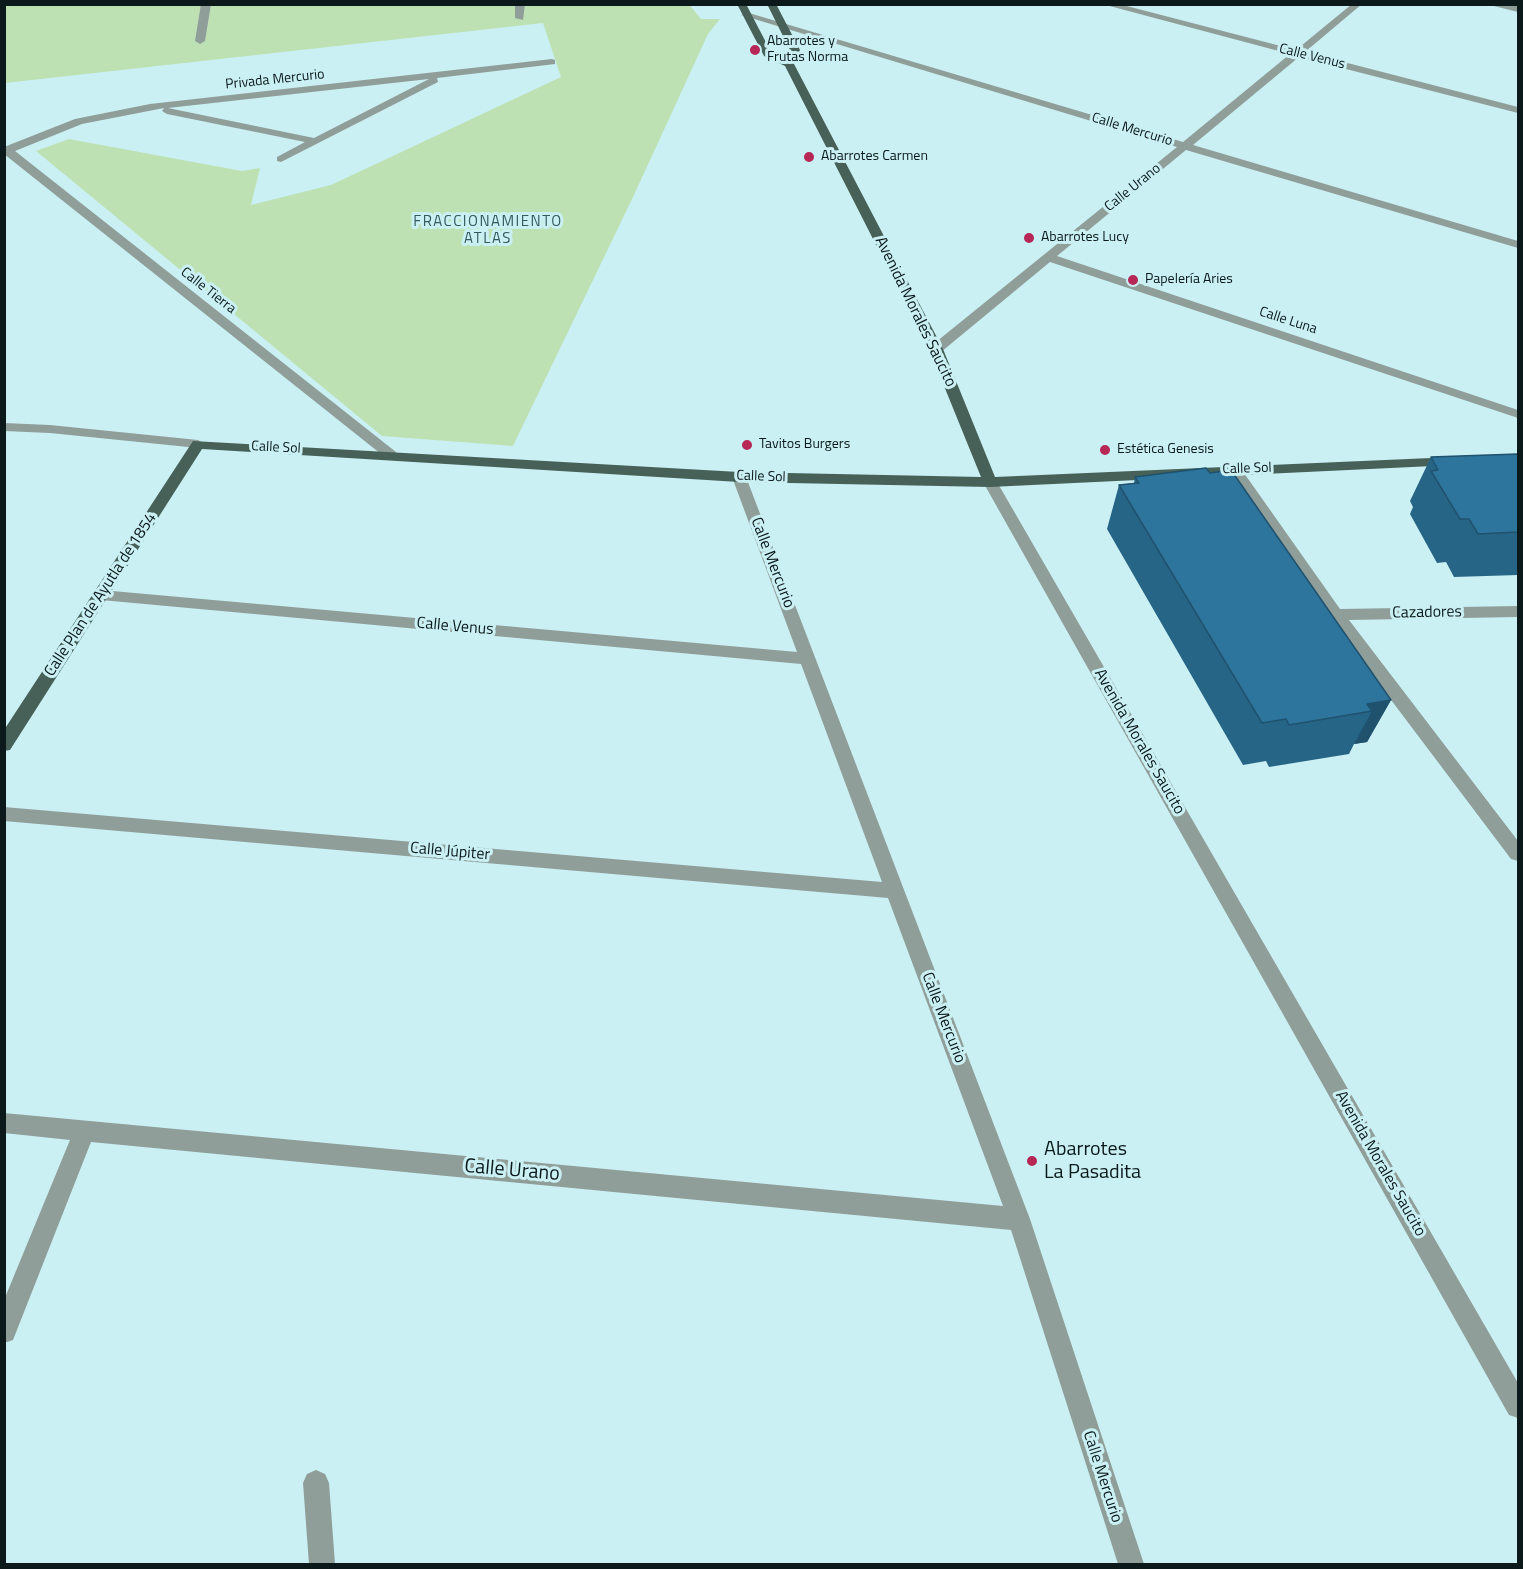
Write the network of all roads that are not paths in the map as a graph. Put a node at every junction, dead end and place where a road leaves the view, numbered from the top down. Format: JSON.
{"nodes":[{"id":1,"x":206,"y":4,"type":"edge"},
{"id":2,"x":520,"y":4,"type":"edge"},
{"id":3,"x":741,"y":4,"type":"edge"},
{"id":4,"x":771,"y":4,"type":"edge"},
{"id":5,"x":1106,"y":4,"type":"edge"},
{"id":6,"x":1358,"y":4,"type":"edge"},
{"id":7,"x":1497,"y":4,"type":"edge"},
{"id":8,"x":1518,"y":9,"type":"edge"},
{"id":9,"x":746,"y":15,"type":"junction"},
{"id":10,"x":520,"y":18,"type":"dead end"},
{"id":11,"x":782,"y":26,"type":"junction"},
{"id":12,"x":201,"y":41,"type":"dead end"},
{"id":13,"x":1298,"y":54,"type":"junction"},
{"id":14,"x":552,"y":62,"type":"dead end"},
{"id":15,"x":789,"y":64,"type":"junction"},
{"id":16,"x":444,"y":75,"type":"junction"},
{"id":17,"x":150,"y":108,"type":"junction"},
{"id":18,"x":1518,"y":110,"type":"edge"},
{"id":19,"x":314,"y":141,"type":"junction"},
{"id":20,"x":1185,"y":146,"type":"junction"},
{"id":21,"x":6,"y":151,"type":"edge"},
{"id":22,"x":281,"y":159,"type":"dead end"},
{"id":23,"x":1518,"y":244,"type":"edge"},
{"id":24,"x":1048,"y":257,"type":"junction"},
{"id":25,"x":936,"y":349,"type":"junction"},
{"id":26,"x":1518,"y":414,"type":"edge"},
{"id":27,"x":4,"y":428,"type":"edge"},
{"id":28,"x":198,"y":444,"type":"junction"},
{"id":29,"x":391,"y":455,"type":"junction"},
{"id":30,"x":1471,"y":460,"type":"edge"},
{"id":31,"x":1234,"y":469,"type":"junction"},
{"id":32,"x":739,"y":477,"type":"junction"},
{"id":33,"x":990,"y":482,"type":"junction"},
{"id":34,"x":101,"y":595,"type":"junction"},
{"id":35,"x":1518,"y":611,"type":"edge"},
{"id":36,"x":1336,"y":615,"type":"junction"},
{"id":37,"x":808,"y":659,"type":"junction"},
{"id":38,"x":4,"y":745,"type":"edge"},
{"id":39,"x":4,"y":814,"type":"edge"},
{"id":40,"x":1518,"y":854,"type":"edge"},
{"id":41,"x":896,"y":891,"type":"junction"},
{"id":42,"x":4,"y":1123,"type":"edge"},
{"id":43,"x":86,"y":1130,"type":"junction"},
{"id":44,"x":1019,"y":1219,"type":"junction"},
{"id":45,"x":4,"y":1331,"type":"edge"},
{"id":46,"x":1518,"y":1406,"type":"edge"},
{"id":47,"x":316,"y":1483,"type":"dead end"},
{"id":48,"x":322,"y":1564,"type":"edge"},
{"id":49,"x":1131,"y":1564,"type":"edge"}],
"edges":[{"from":1,"to":12,"type":"street"},
{"from":2,"to":10,"type":"street"},
{"from":3,"to":9,"type":"main road"},
{"from":4,"to":11,"type":"main road","name":"Avenida Morales Saucito"},
{"from":5,"to":13,"type":"street","name":"Calle Venus"},
{"from":6,"to":13,"type":"street","name":"Calle Urano"},
{"from":7,"to":8,"type":"street"},
{"from":9,"to":11,"type":"street","name":"Calle Mercurio"},
{"from":9,"to":15,"type":"main road"},
{"from":11,"to":15,"type":"main road","name":"Avenida Morales Saucito"},
{"from":11,"to":20,"type":"street","name":"Calle Mercurio"},
{"from":13,"to":18,"type":"street","name":"Calle Venus"},
{"from":13,"to":20,"type":"street","name":"Calle Urano"},
{"from":14,"to":16,"type":"street","name":"Privada Mercurio"},
{"from":15,"to":25,"type":"main road","name":"Avenida Morales Saucito"},
{"from":16,"to":17,"type":"street","name":"Privada Mercurio"},
{"from":16,"to":19,"type":"street"},
{"from":17,"to":19,"type":"street"},
{"from":17,"to":21,"type":"street","name":"Privada Mercurio"},
{"from":19,"to":22,"type":"street"},
{"from":20,"to":23,"type":"street","name":"Calle Mercurio"},
{"from":20,"to":24,"type":"street","name":"Calle Urano"},
{"from":21,"to":29,"type":"street","name":"Calle Tierra"},
{"from":24,"to":25,"type":"street","name":"Calle Urano"},
{"from":24,"to":26,"type":"street","name":"Calle Luna"},
{"from":25,"to":33,"type":"main road","name":"Avenida Morales Saucito"},
{"from":27,"to":28,"type":"street","name":"Calle Sol"},
{"from":28,"to":29,"type":"main road","name":"Calle Sol"},
{"from":28,"to":34,"type":"main road","name":"Calle Plan de Ayutla de 1854"},
{"from":29,"to":32,"type":"main road","name":"Calle Sol"},
{"from":30,"to":31,"type":"main road","name":"Calle Sol"},
{"from":31,"to":33,"type":"main road","name":"Calle Sol"},
{"from":31,"to":36,"type":"street"},
{"from":32,"to":33,"type":"main road","name":"Calle Sol"},
{"from":32,"to":37,"type":"street","name":"Calle Mercurio"},
{"from":33,"to":46,"type":"street","name":"Avenida Morales Saucito"},
{"from":34,"to":37,"type":"street","name":"Calle Venus"},
{"from":34,"to":38,"type":"main road","name":"Calle Plan de Ayutla de 1854"},
{"from":35,"to":36,"type":"street","name":"Cazadores"},
{"from":36,"to":40,"type":"street"},
{"from":37,"to":41,"type":"street","name":"Calle Mercurio"},
{"from":39,"to":41,"type":"street","name":"Calle Júpiter"},
{"from":41,"to":44,"type":"street","name":"Calle Mercurio"},
{"from":42,"to":43,"type":"street","name":"Calle Urano"},
{"from":43,"to":44,"type":"street","name":"Calle Urano"},
{"from":43,"to":45,"type":"street"},
{"from":44,"to":49,"type":"street","name":"Calle Mercurio"},
{"from":47,"to":48,"type":"street"}]}
